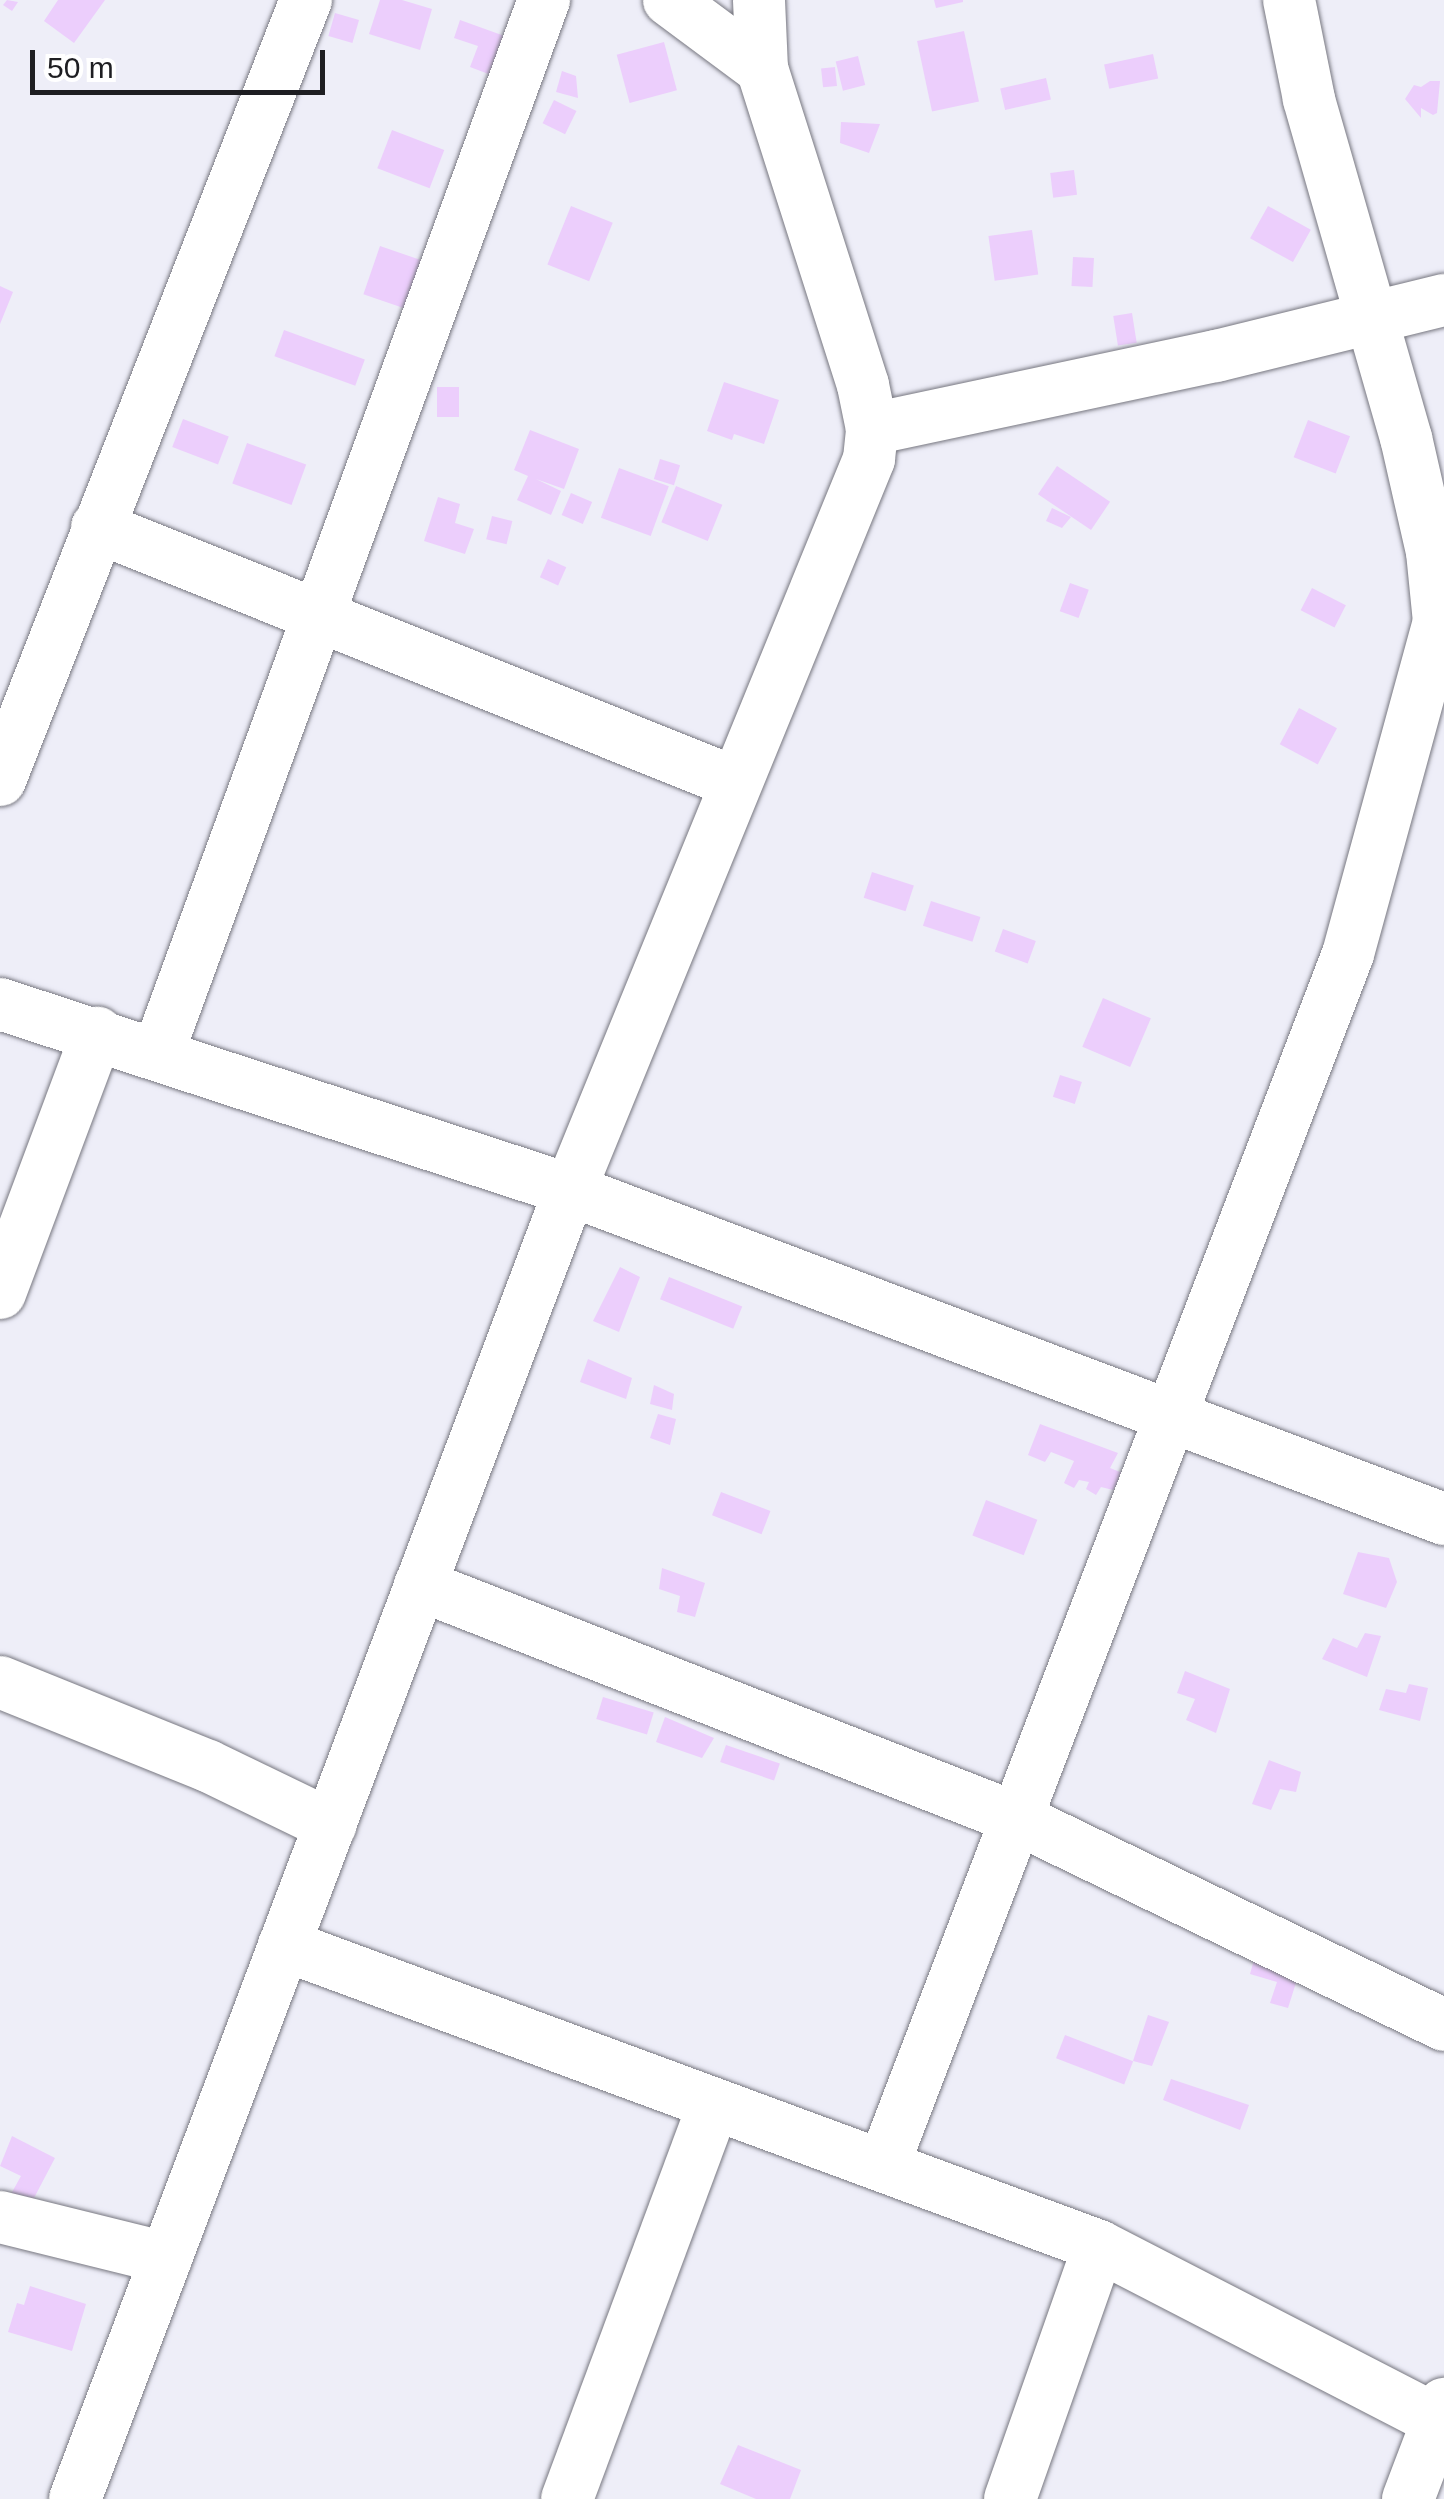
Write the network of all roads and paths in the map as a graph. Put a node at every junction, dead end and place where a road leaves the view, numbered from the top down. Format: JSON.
{"nodes":[{"id":1,"x":306,"y":0,"type":"edge"},
{"id":2,"x":544,"y":0,"type":"edge"},
{"id":3,"x":669,"y":0,"type":"edge"},
{"id":4,"x":759,"y":0,"type":"edge"},
{"id":5,"x":1289,"y":0,"type":"edge"},
{"id":6,"x":762,"y":68,"type":"junction"},
{"id":7,"x":1444,"y":300,"type":"edge"},
{"id":8,"x":1372,"y":318,"type":"junction"},
{"id":9,"x":872,"y":429,"type":"junction"},
{"id":10,"x":97,"y":528,"type":"junction"},
{"id":11,"x":319,"y":616,"type":"junction"},
{"id":12,"x":0,"y":780,"type":"edge"},
{"id":13,"x":736,"y":783,"type":"junction"},
{"id":14,"x":0,"y":1004,"type":"edge"},
{"id":15,"x":97,"y":1033,"type":"junction"},
{"id":16,"x":158,"y":1053,"type":"junction"},
{"id":17,"x":570,"y":1190,"type":"junction"},
{"id":18,"x":0,"y":1293,"type":"edge"},
{"id":19,"x":1173,"y":1417,"type":"junction"},
{"id":20,"x":1444,"y":1520,"type":"edge"},
{"id":21,"x":420,"y":1585,"type":"junction"},
{"id":22,"x":0,"y":1682,"type":"edge"},
{"id":23,"x":1018,"y":1819,"type":"junction"},
{"id":24,"x":330,"y":1824,"type":"junction"},
{"id":25,"x":284,"y":1945,"type":"junction"},
{"id":26,"x":1444,"y":2025,"type":"edge"},
{"id":27,"x":714,"y":2104,"type":"junction"},
{"id":28,"x":883,"y":2166,"type":"junction"},
{"id":29,"x":0,"y":2217,"type":"edge"},
{"id":30,"x":1099,"y":2246,"type":"junction"},
{"id":31,"x":166,"y":2258,"type":"junction"},
{"id":32,"x":1442,"y":2417,"type":"edge"},
{"id":33,"x":82,"y":2497,"type":"edge"},
{"id":34,"x":567,"y":2499,"type":"edge"},
{"id":35,"x":1010,"y":2499,"type":"edge"},
{"id":36,"x":1408,"y":2499,"type":"edge"}],
"edges":[{"from":1,"to":10,"type":"street"},
{"from":2,"to":11,"type":"street"},
{"from":3,"to":6,"type":"street"},
{"from":4,"to":6,"type":"street"},
{"from":5,"to":8,"type":"street"},
{"from":6,"to":9,"type":"street"},
{"from":7,"to":8,"type":"street"},
{"from":8,"to":9,"type":"street"},
{"from":8,"to":19,"type":"street"},
{"from":9,"to":13,"type":"street"},
{"from":10,"to":11,"type":"street"},
{"from":10,"to":12,"type":"street"},
{"from":11,"to":13,"type":"street"},
{"from":11,"to":16,"type":"street"},
{"from":13,"to":17,"type":"street"},
{"from":14,"to":15,"type":"street"},
{"from":15,"to":16,"type":"street"},
{"from":15,"to":18,"type":"street"},
{"from":16,"to":17,"type":"street"},
{"from":17,"to":19,"type":"street"},
{"from":17,"to":21,"type":"street"},
{"from":19,"to":20,"type":"street"},
{"from":19,"to":23,"type":"street"},
{"from":21,"to":23,"type":"street"},
{"from":21,"to":24,"type":"street"},
{"from":22,"to":24,"type":"street"},
{"from":23,"to":26,"type":"street"},
{"from":23,"to":28,"type":"street"},
{"from":24,"to":25,"type":"street"},
{"from":25,"to":27,"type":"street"},
{"from":25,"to":31,"type":"street"},
{"from":27,"to":28,"type":"street"},
{"from":27,"to":34,"type":"street"},
{"from":28,"to":30,"type":"street"},
{"from":29,"to":31,"type":"street"},
{"from":30,"to":32,"type":"street"},
{"from":30,"to":35,"type":"street"},
{"from":31,"to":33,"type":"street"},
{"from":32,"to":36,"type":"street"}]}
